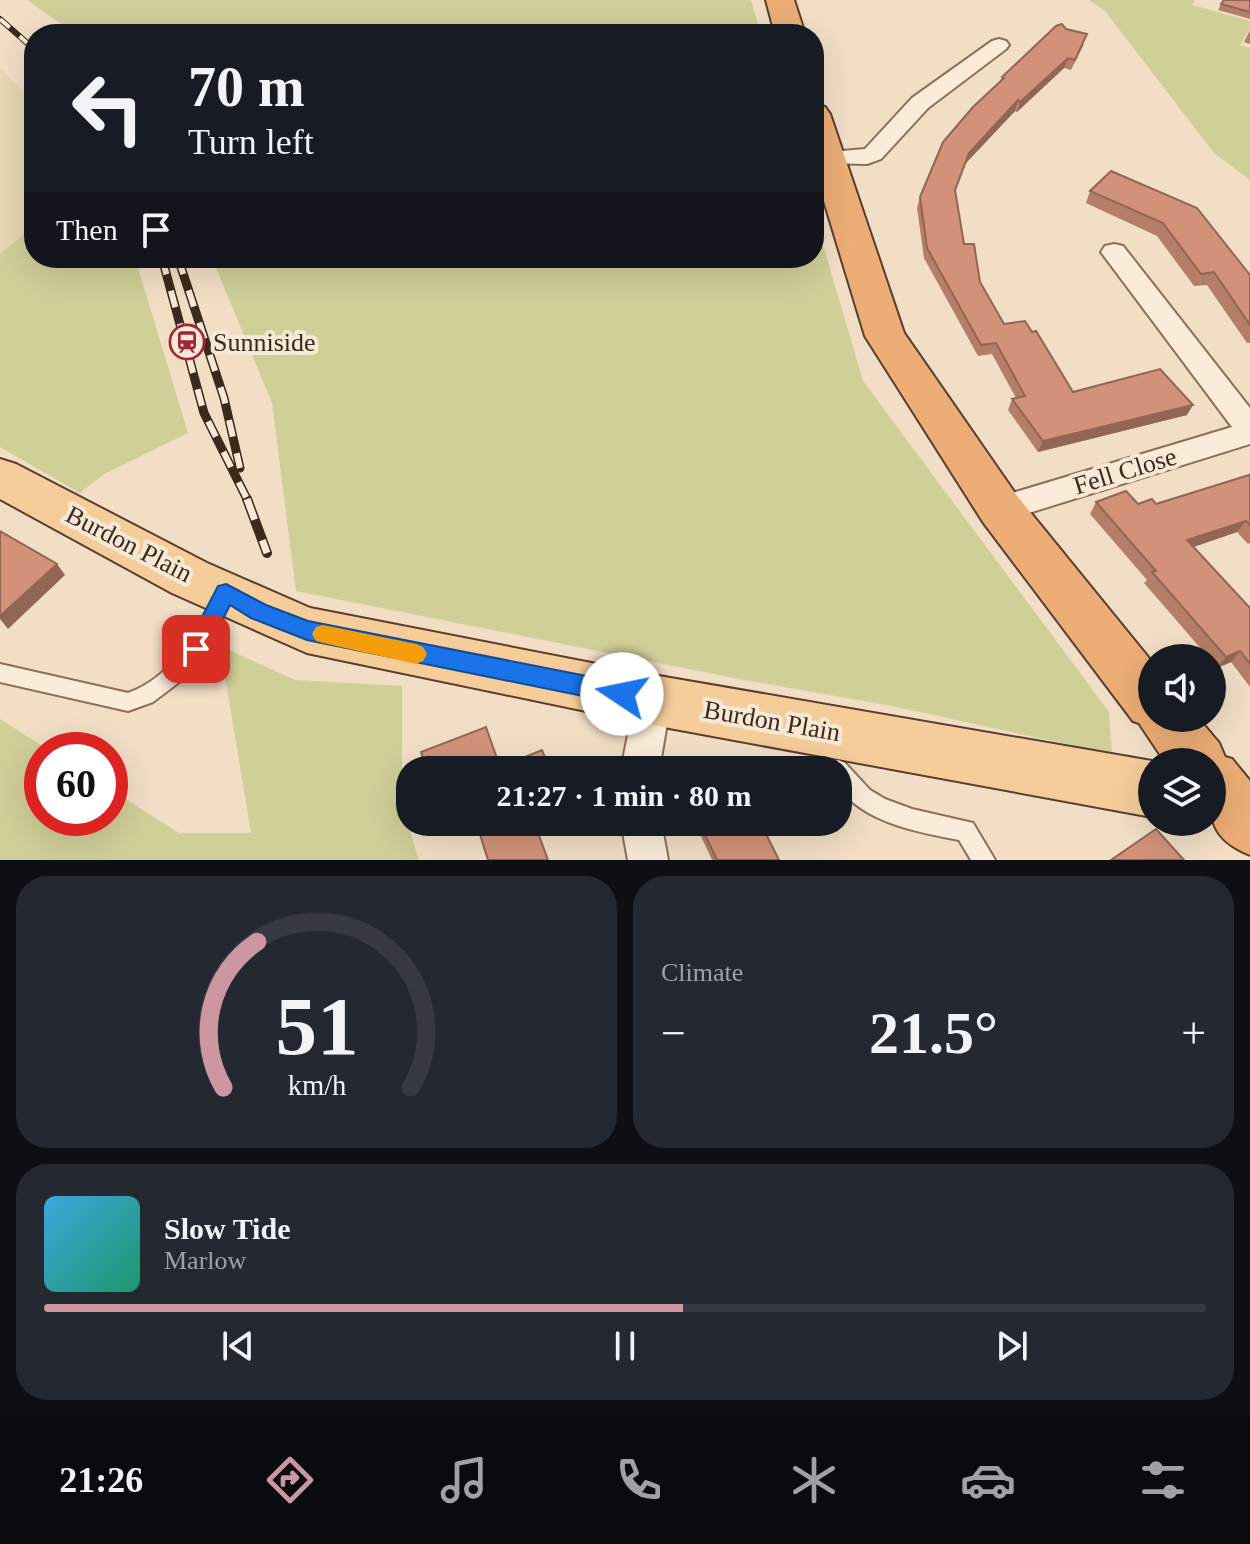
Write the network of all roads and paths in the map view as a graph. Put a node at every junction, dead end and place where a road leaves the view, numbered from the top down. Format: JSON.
{"nodes":[{"id":1,"x":780,"y":0,"type":"edge"},
{"id":2,"x":787,"y":24,"type":"edge"},
{"id":3,"x":999,"y":45,"type":"dead end"},
{"id":4,"x":824,"y":148,"type":"edge"},
{"id":5,"x":827,"y":158,"type":"junction"},
{"id":6,"x":1114,"y":252,"type":"dead end"},
{"id":7,"x":1250,"y":431,"type":"edge"},
{"id":8,"x":0,"y":477,"type":"edge"},
{"id":9,"x":1000,"y":509,"type":"junction"},
{"id":10,"x":226,"y":592,"type":"junction"},
{"id":11,"x":0,"y":673,"type":"edge"},
{"id":12,"x":1138,"y":685,"type":"edge"},
{"id":13,"x":653,"y":700,"type":"junction"},
{"id":14,"x":643,"y":756,"type":"edge"},
{"id":15,"x":830,"y":756,"type":"edge"},
{"id":16,"x":852,"y":758,"type":"edge"},
{"id":17,"x":852,"y":788,"type":"edge"},
{"id":18,"x":1138,"y":788,"type":"edge"},
{"id":19,"x":644,"y":836,"type":"edge"},
{"id":20,"x":648,"y":860,"type":"edge"},
{"id":21,"x":984,"y":860,"type":"edge"}],
"edges":[{"from":1,"to":2,"type":"highway"},
{"from":3,"to":5,"type":"street"},
{"from":4,"to":5,"type":"highway"},
{"from":5,"to":9,"type":"highway"},
{"from":6,"to":7,"type":"street","name":"Fell Close"},
{"from":7,"to":9,"type":"street","name":"Fell Close"},
{"from":8,"to":10,"type":"main road","name":"Burdon Plain"},
{"from":9,"to":12,"type":"highway"},
{"from":10,"to":11,"type":"lane"},
{"from":10,"to":13,"type":"main road","name":"Burdon Plain"},
{"from":13,"to":14,"type":"street"},
{"from":13,"to":15,"type":"main road","name":"Burdon Plain"},
{"from":16,"to":18,"type":"main road","name":"Burdon Plain"},
{"from":17,"to":21,"type":"lane"},
{"from":19,"to":20,"type":"street"}]}
